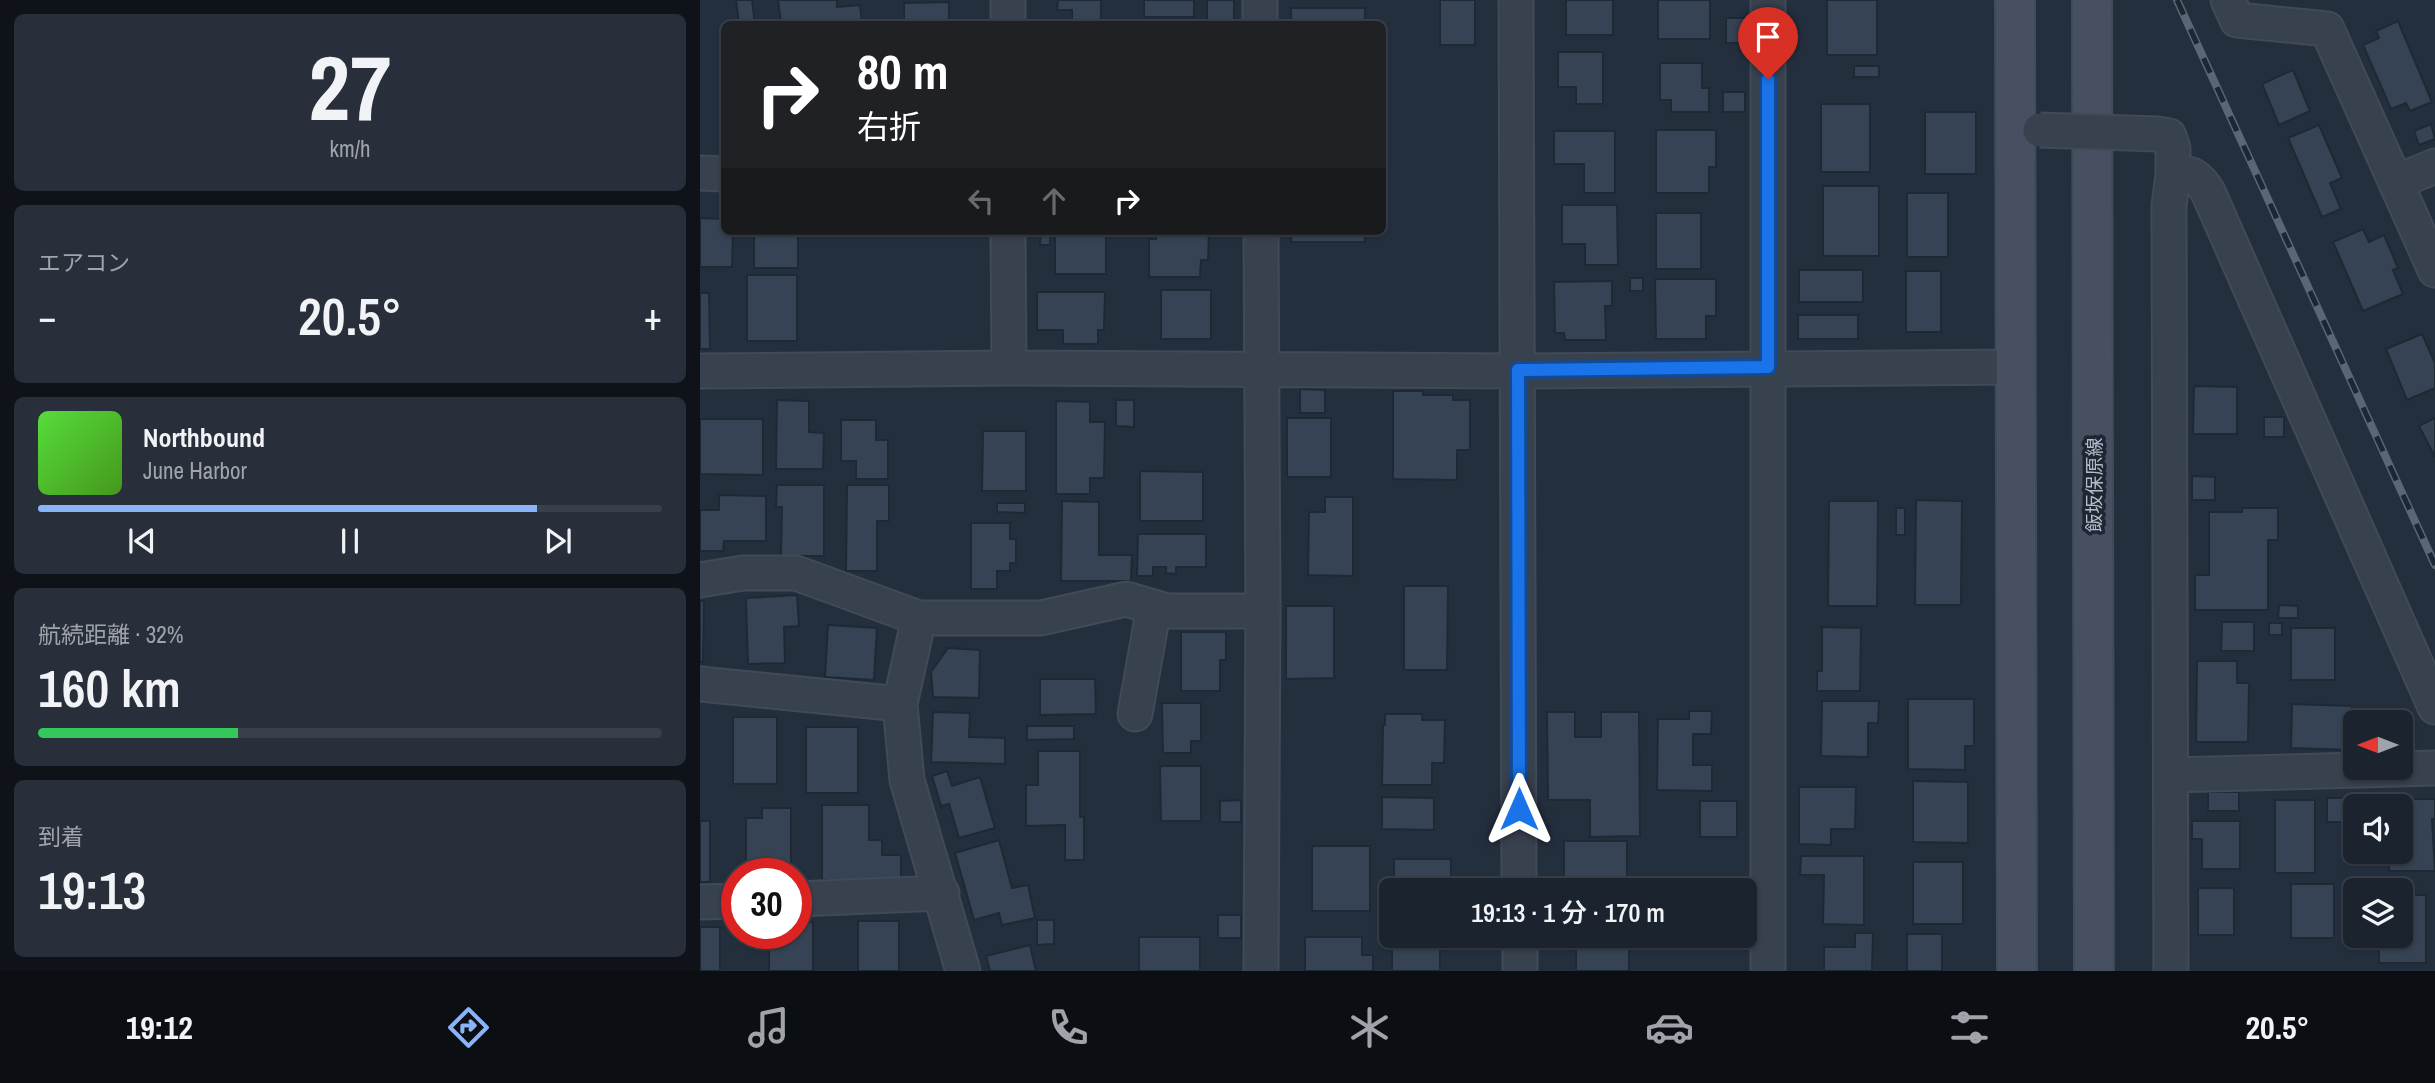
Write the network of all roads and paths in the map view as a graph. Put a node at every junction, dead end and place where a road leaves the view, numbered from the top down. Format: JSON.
{"nodes":[{"id":1,"x":1008,"y":0,"type":"edge"},
{"id":2,"x":1260,"y":0,"type":"edge"},
{"id":3,"x":1516,"y":0,"type":"edge"},
{"id":4,"x":1768,"y":0,"type":"edge"},
{"id":5,"x":2015,"y":0,"type":"edge"},
{"id":6,"x":2092,"y":0,"type":"edge"},
{"id":7,"x":2228,"y":0,"type":"edge"},
{"id":8,"x":1008,"y":21,"type":"edge"},
{"id":9,"x":1260,"y":21,"type":"edge"},
{"id":10,"x":2028,"y":129,"type":"junction"},
{"id":11,"x":2435,"y":166,"type":"edge"},
{"id":12,"x":700,"y":173,"type":"edge"},
{"id":13,"x":721,"y":174,"type":"edge"},
{"id":14,"x":2173,"y":175,"type":"junction"},
{"id":15,"x":2396,"y":182,"type":"junction"},
{"id":16,"x":1009,"y":235,"type":"edge"},
{"id":17,"x":1261,"y":235,"type":"edge"},
{"id":18,"x":2435,"y":270,"type":"edge"},
{"id":19,"x":2017,"y":366,"type":"junction"},
{"id":20,"x":1768,"y":367,"type":"junction"},
{"id":21,"x":1009,"y":368,"type":"junction"},
{"id":22,"x":1261,"y":369,"type":"junction"},
{"id":23,"x":700,"y":370,"type":"edge"},
{"id":24,"x":1518,"y":370,"type":"junction"},
{"id":25,"x":700,"y":580,"type":"edge"},
{"id":26,"x":1154,"y":607,"type":"junction"},
{"id":27,"x":1263,"y":611,"type":"junction"},
{"id":28,"x":919,"y":618,"type":"junction"},
{"id":29,"x":700,"y":684,"type":"edge"},
{"id":30,"x":900,"y":704,"type":"junction"},
{"id":31,"x":2435,"y":706,"type":"edge"},
{"id":32,"x":1135,"y":714,"type":"dead end"},
{"id":33,"x":2435,"y":768,"type":"edge"},
{"id":34,"x":2171,"y":775,"type":"junction"},
{"id":35,"x":1520,"y":878,"type":"edge"},
{"id":36,"x":942,"y":893,"type":"junction"},
{"id":37,"x":812,"y":898,"type":"edge"},
{"id":38,"x":721,"y":901,"type":"edge"},
{"id":39,"x":700,"y":902,"type":"edge"},
{"id":40,"x":1520,"y":948,"type":"edge"},
{"id":41,"x":963,"y":971,"type":"edge"},
{"id":42,"x":1261,"y":971,"type":"edge"},
{"id":43,"x":1520,"y":971,"type":"edge"},
{"id":44,"x":1768,"y":971,"type":"edge"},
{"id":45,"x":2017,"y":971,"type":"edge"},
{"id":46,"x":2094,"y":971,"type":"edge"},
{"id":47,"x":2171,"y":971,"type":"edge"}],
"edges":[{"from":1,"to":8,"type":"street"},
{"from":2,"to":9,"type":"street"},
{"from":3,"to":24,"type":"street"},
{"from":4,"to":20,"type":"street"},
{"from":5,"to":10,"type":"street"},
{"from":6,"to":46,"type":"street","name":"飯坂保原線"},
{"from":7,"to":15,"type":"street"},
{"from":10,"to":14,"type":"street","bridge":true},
{"from":10,"to":19,"type":"street"},
{"from":11,"to":15,"type":"street"},
{"from":12,"to":13,"type":"street"},
{"from":14,"to":31,"type":"street"},
{"from":14,"to":34,"type":"street"},
{"from":15,"to":18,"type":"street"},
{"from":16,"to":21,"type":"street"},
{"from":17,"to":22,"type":"street"},
{"from":19,"to":20,"type":"street"},
{"from":19,"to":45,"type":"street"},
{"from":20,"to":24,"type":"street"},
{"from":20,"to":44,"type":"street"},
{"from":21,"to":22,"type":"street"},
{"from":21,"to":23,"type":"street"},
{"from":22,"to":24,"type":"street"},
{"from":22,"to":27,"type":"street"},
{"from":24,"to":35,"type":"street"},
{"from":25,"to":28,"type":"street"},
{"from":26,"to":27,"type":"street"},
{"from":26,"to":28,"type":"street"},
{"from":26,"to":32,"type":"street"},
{"from":27,"to":42,"type":"street"},
{"from":28,"to":30,"type":"street"},
{"from":29,"to":30,"type":"street"},
{"from":30,"to":36,"type":"street"},
{"from":33,"to":34,"type":"street"},
{"from":34,"to":47,"type":"street"},
{"from":36,"to":37,"type":"street"},
{"from":36,"to":41,"type":"street"},
{"from":38,"to":39,"type":"street"},
{"from":40,"to":43,"type":"street"}]}
